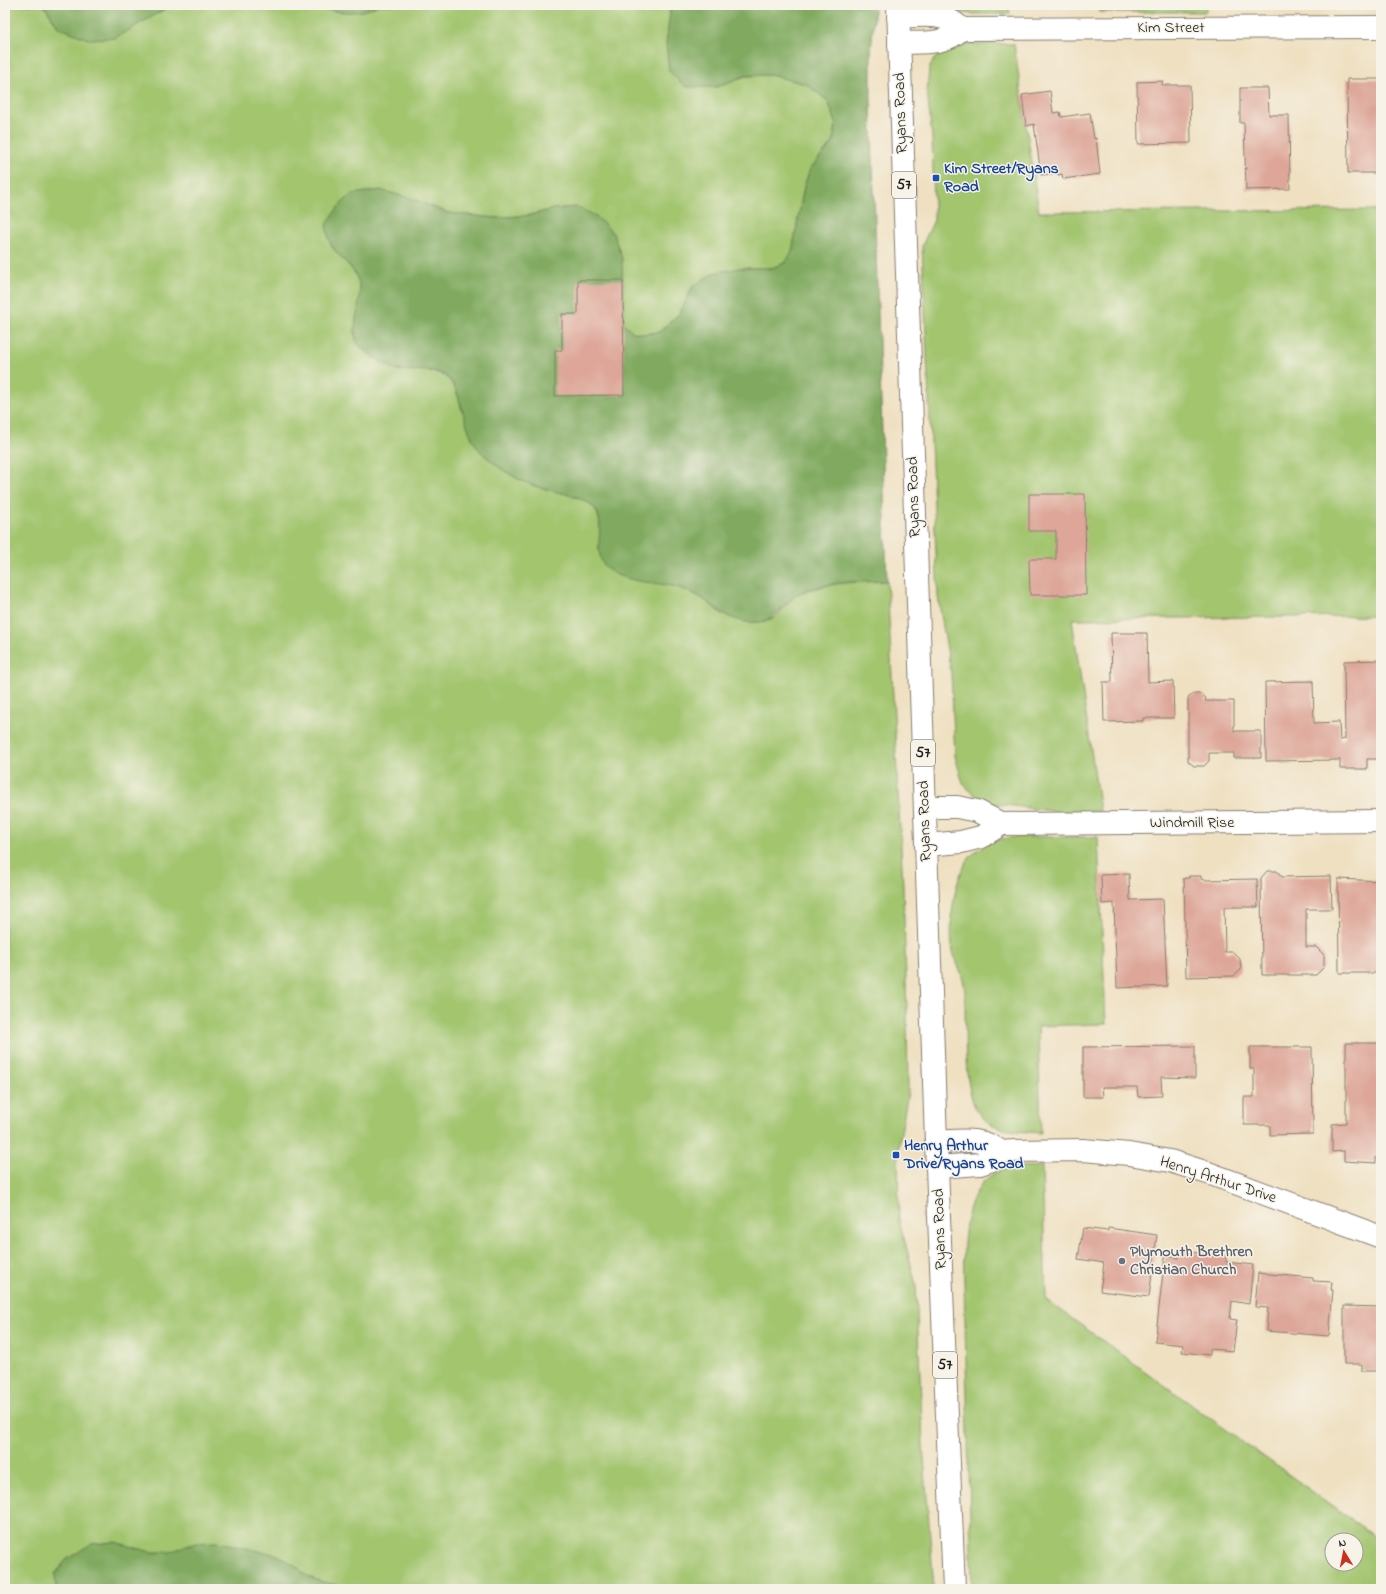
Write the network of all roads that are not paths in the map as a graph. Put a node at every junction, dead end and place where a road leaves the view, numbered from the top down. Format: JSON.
{"nodes":[{"id":1,"x":898,"y":11,"type":"edge"},
{"id":2,"x":1381,"y":27,"type":"edge"},
{"id":3,"x":961,"y":29,"type":"junction"},
{"id":4,"x":899,"y":43,"type":"junction"},
{"id":5,"x":925,"y":807,"type":"junction"},
{"id":6,"x":1381,"y":821,"type":"edge"},
{"id":7,"x":1002,"y":824,"type":"junction"},
{"id":8,"x":926,"y":845,"type":"junction"},
{"id":9,"x":936,"y":1142,"type":"junction"},
{"id":10,"x":1001,"y":1152,"type":"junction"},
{"id":11,"x":937,"y":1167,"type":"junction"},
{"id":12,"x":1381,"y":1237,"type":"edge"},
{"id":13,"x":954,"y":1589,"type":"edge"}],
"edges":[{"from":1,"to":3,"type":"street"},
{"from":1,"to":4,"type":"street","name":"Ryans Road","number":"57"},
{"from":2,"to":3,"type":"street","name":"Kim Street"},
{"from":3,"to":4,"type":"street"},
{"from":4,"to":5,"type":"street","name":"Ryans Road","number":"57"},
{"from":5,"to":7,"type":"street","name":"Windmill Rise"},
{"from":5,"to":8,"type":"street","name":"Ryans Road","number":"57"},
{"from":6,"to":7,"type":"street","name":"Windmill Rise"},
{"from":7,"to":8,"type":"street"},
{"from":8,"to":9,"type":"street","name":"Ryans Road","number":"57"},
{"from":9,"to":10,"type":"street"},
{"from":9,"to":11,"type":"street","name":"Ryans Road","number":"57"},
{"from":10,"to":11,"type":"street","name":"Henry Arthur Drive"},
{"from":10,"to":12,"type":"street","name":"Henry Arthur Drive"},
{"from":11,"to":13,"type":"street","name":"Ryans Road","number":"57"}]}
